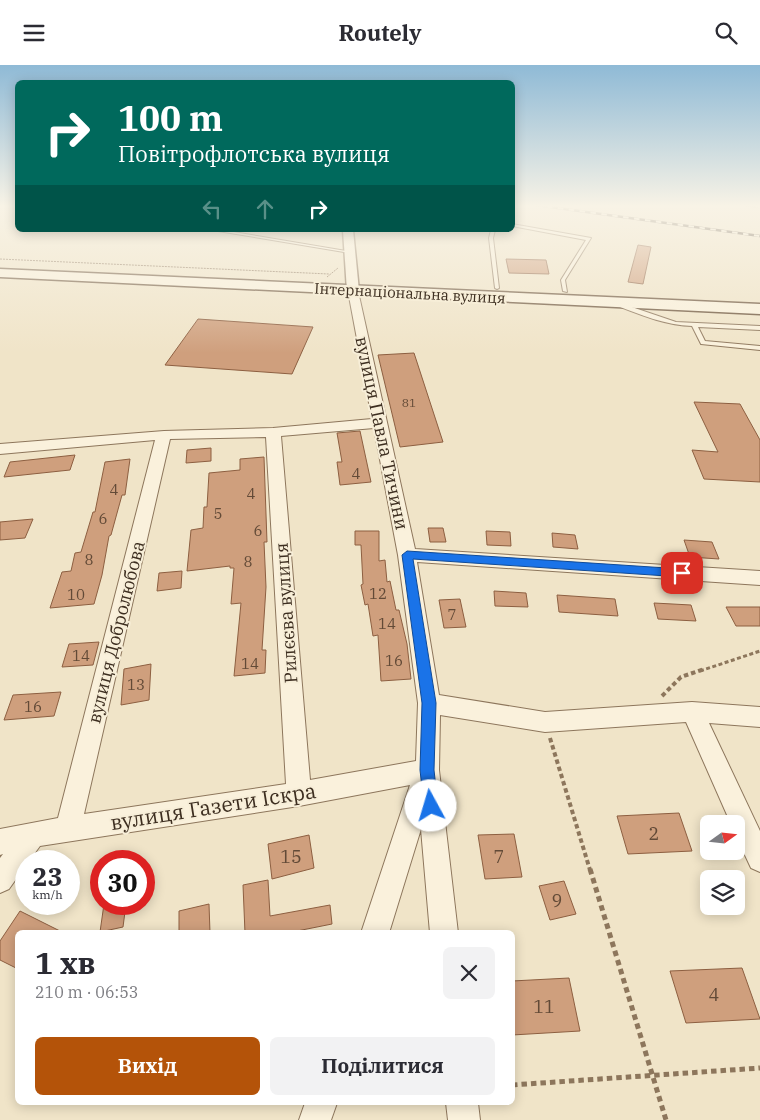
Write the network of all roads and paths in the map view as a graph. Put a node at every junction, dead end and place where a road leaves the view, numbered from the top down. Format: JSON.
{"nodes":[{"id":1,"x":350,"y":254,"type":"edge"},
{"id":2,"x":493,"y":254,"type":"edge"},
{"id":3,"x":579,"y":254,"type":"edge"},
{"id":4,"x":0,"y":259,"type":"edge"},
{"id":5,"x":0,"y":265,"type":"edge"},
{"id":6,"x":0,"y":273,"type":"edge"},
{"id":7,"x":330,"y":274,"type":"dead end"},
{"id":8,"x":354,"y":285,"type":"junction"},
{"id":9,"x":497,"y":287,"type":"junction"},
{"id":10,"x":565,"y":291,"type":"junction"},
{"id":11,"x":760,"y":300,"type":"edge"},
{"id":12,"x":615,"y":303,"type":"junction"},
{"id":13,"x":760,"y":309,"type":"edge"},
{"id":14,"x":695,"y":326,"type":"junction"},
{"id":15,"x":760,"y":328,"type":"edge"},
{"id":16,"x":760,"y":348,"type":"edge"},
{"id":17,"x":381,"y":423,"type":"junction"},
{"id":18,"x":272,"y":432,"type":"junction"},
{"id":19,"x":164,"y":435,"type":"junction"},
{"id":20,"x":0,"y":449,"type":"edge"},
{"id":21,"x":407,"y":555,"type":"junction"},
{"id":22,"x":760,"y":578,"type":"edge"},
{"id":23,"x":760,"y":651,"type":"edge"},
{"id":24,"x":429,"y":703,"type":"junction"},
{"id":25,"x":692,"y":712,"type":"junction"},
{"id":26,"x":645,"y":715,"type":"junction"},
{"id":27,"x":760,"y":717,"type":"edge"},
{"id":28,"x":546,"y":722,"type":"junction"},
{"id":29,"x":427,"y":770,"type":"junction"},
{"id":30,"x":299,"y":794,"type":"junction"},
{"id":31,"x":68,"y":828,"type":"junction"},
{"id":32,"x":33,"y":833,"type":"junction"},
{"id":33,"x":0,"y":842,"type":"edge"},
{"id":34,"x":760,"y":859,"type":"edge"},
{"id":35,"x":0,"y":880,"type":"edge"},
{"id":36,"x":376,"y":930,"type":"edge"},
{"id":37,"x":444,"y":930,"type":"edge"},
{"id":38,"x":760,"y":1068,"type":"edge"},
{"id":39,"x":652,"y":1075,"type":"junction"},
{"id":40,"x":515,"y":1085,"type":"edge"},
{"id":41,"x":319,"y":1105,"type":"edge"},
{"id":42,"x":462,"y":1105,"type":"edge"},
{"id":43,"x":315,"y":1120,"type":"edge"},
{"id":44,"x":464,"y":1120,"type":"edge"},
{"id":45,"x":666,"y":1120,"type":"edge"}],
"edges":[{"from":1,"to":8,"type":"street"},
{"from":2,"to":9,"type":"lane"},
{"from":3,"to":10,"type":"lane"},
{"from":4,"to":7,"type":"path"},
{"from":5,"to":8,"type":"main road","name":"Інтернаціональна вулиця"},
{"from":6,"to":8,"type":"main road","name":"Інтернаціональна вулиця"},
{"from":8,"to":9,"type":"main road","name":"Інтернаціональна вулиця"},
{"from":8,"to":12,"type":"main road","name":"Інтернаціональна вулиця"},
{"from":8,"to":17,"type":"street","name":"вулиця Павла Тичини"},
{"from":9,"to":10,"type":"main road","name":"Інтернаціональна вулиця"},
{"from":10,"to":11,"type":"main road","name":"Інтернаціональна вулиця"},
{"from":12,"to":13,"type":"main road","name":"Інтернаціональна вулиця"},
{"from":12,"to":14,"type":"lane"},
{"from":14,"to":15,"type":"lane"},
{"from":14,"to":16,"type":"lane"},
{"from":17,"to":18,"type":"street"},
{"from":17,"to":21,"type":"street","name":"вулиця Павла Тичини"},
{"from":18,"to":19,"type":"street"},
{"from":18,"to":30,"type":"street","name":"Рилєєва вулиця"},
{"from":19,"to":20,"type":"street"},
{"from":19,"to":31,"type":"street","name":"вулиця Добролюбова"},
{"from":21,"to":22,"type":"street"},
{"from":21,"to":24,"type":"street","name":"вулиця Павла Тичини"},
{"from":23,"to":26,"type":"path"},
{"from":24,"to":28,"type":"street"},
{"from":24,"to":29,"type":"street","name":"вулиця Павла Тичини"},
{"from":25,"to":26,"type":"street"},
{"from":25,"to":27,"type":"street"},
{"from":25,"to":34,"type":"street"},
{"from":26,"to":28,"type":"street"},
{"from":28,"to":39,"type":"path"},
{"from":29,"to":30,"type":"street","name":"вулиця Газети Іскра"},
{"from":29,"to":36,"type":"street"},
{"from":29,"to":37,"type":"street","name":"вулиця Павла Тичини"},
{"from":30,"to":31,"type":"street","name":"вулиця Газети Іскра"},
{"from":31,"to":32,"type":"street","name":"вулиця Газети Іскра"},
{"from":32,"to":33,"type":"street","name":"вулиця Газети Іскра"},
{"from":32,"to":35,"type":"street"},
{"from":38,"to":39,"type":"path"},
{"from":39,"to":40,"type":"path"},
{"from":39,"to":45,"type":"path"},
{"from":41,"to":43,"type":"street"},
{"from":42,"to":44,"type":"street"}]}
